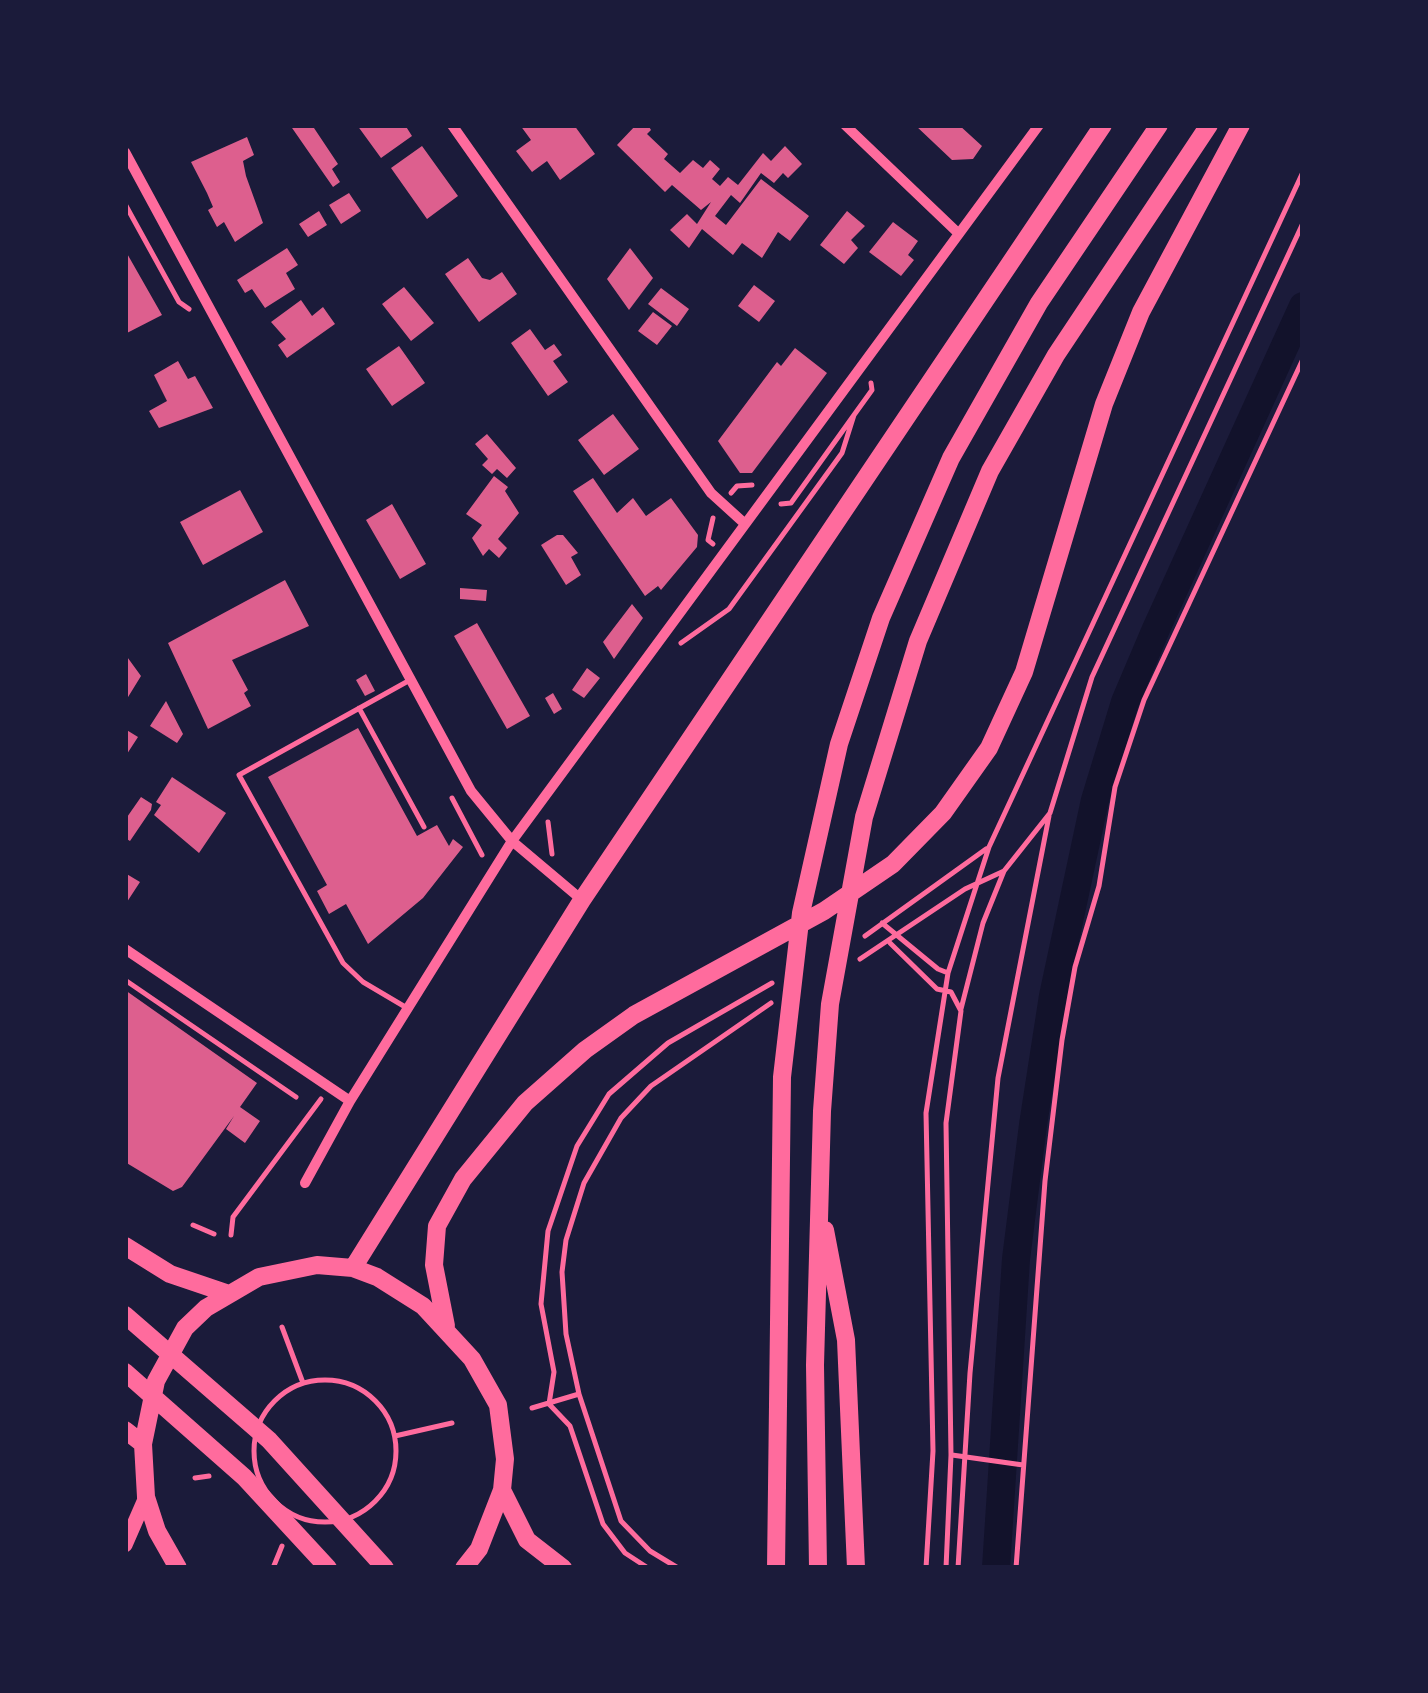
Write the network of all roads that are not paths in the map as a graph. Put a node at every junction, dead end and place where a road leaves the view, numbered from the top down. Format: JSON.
{"nodes":[{"id":1,"x":452,"y":125,"type":"edge"},
{"id":2,"x":844,"y":125,"type":"edge"},
{"id":3,"x":1039,"y":125,"type":"edge"},
{"id":4,"x":1103,"y":125,"type":"edge"},
{"id":5,"x":1159,"y":125,"type":"edge"},
{"id":6,"x":1209,"y":125,"type":"edge"},
{"id":7,"x":1241,"y":125,"type":"edge"},
{"id":8,"x":125,"y":152,"type":"edge"},
{"id":9,"x":958,"y":233,"type":"junction"},
{"id":10,"x":744,"y":523,"type":"junction"},
{"id":11,"x":412,"y":679,"type":"junction"},
{"id":12,"x":359,"y":708,"type":"junction"},
{"id":13,"x":424,"y":827,"type":"dead end"},
{"id":14,"x":512,"y":841,"type":"junction"},
{"id":15,"x":582,"y":900,"type":"junction"},
{"id":16,"x":125,"y":949,"type":"edge"},
{"id":17,"x":407,"y":1008,"type":"junction"},
{"id":18,"x":350,"y":1101,"type":"junction"},
{"id":19,"x":305,"y":1183,"type":"dead end"},
{"id":20,"x":819,"y":1200,"type":"junction"},
{"id":21,"x":125,"y":1246,"type":"edge"},
{"id":22,"x":353,"y":1268,"type":"junction"},
{"id":23,"x":226,"y":1293,"type":"junction"},
{"id":24,"x":125,"y":1315,"type":"edge"},
{"id":25,"x":446,"y":1326,"type":"junction"},
{"id":26,"x":125,"y":1372,"type":"edge"},
{"id":27,"x":125,"y":1430,"type":"edge"},
{"id":28,"x":144,"y":1444,"type":"junction"},
{"id":29,"x":502,"y":1490,"type":"junction"},
{"id":30,"x":146,"y":1498,"type":"junction"},
{"id":31,"x":125,"y":1545,"type":"edge"},
{"id":32,"x":818,"y":1562,"type":"edge"},
{"id":33,"x":856,"y":1562,"type":"edge"},
{"id":34,"x":178,"y":1568,"type":"edge"},
{"id":35,"x":328,"y":1568,"type":"edge"},
{"id":36,"x":385,"y":1568,"type":"edge"},
{"id":37,"x":464,"y":1568,"type":"edge"},
{"id":38,"x":564,"y":1568,"type":"edge"},
{"id":39,"x":776,"y":1568,"type":"edge"}],
"edges":[{"from":1,"to":10,"type":"street"},
{"from":2,"to":9,"type":"street"},
{"from":3,"to":9,"type":"street"},
{"from":4,"to":15,"type":"main road"},
{"from":5,"to":39,"type":"main road"},
{"from":6,"to":20,"type":"main road"},
{"from":7,"to":25,"type":"main road"},
{"from":8,"to":11,"type":"street"},
{"from":9,"to":10,"type":"street"},
{"from":10,"to":14,"type":"street"},
{"from":11,"to":12,"type":"lane"},
{"from":11,"to":14,"type":"street"},
{"from":12,"to":13,"type":"lane"},
{"from":12,"to":17,"type":"lane"},
{"from":14,"to":15,"type":"street"},
{"from":14,"to":17,"type":"street"},
{"from":15,"to":22,"type":"main road"},
{"from":16,"to":18,"type":"street"},
{"from":17,"to":18,"type":"street"},
{"from":18,"to":19,"type":"street"},
{"from":20,"to":32,"type":"main road"},
{"from":20,"to":33,"type":"main road"},
{"from":21,"to":23,"type":"main road"},
{"from":22,"to":23,"type":"main road"},
{"from":22,"to":25,"type":"main road"},
{"from":23,"to":28,"type":"main road"},
{"from":24,"to":36,"type":"main road"},
{"from":25,"to":29,"type":"main road"},
{"from":26,"to":35,"type":"main road"},
{"from":27,"to":28,"type":"main road"},
{"from":28,"to":30,"type":"main road"},
{"from":29,"to":37,"type":"main road"},
{"from":29,"to":38,"type":"main road"},
{"from":30,"to":31,"type":"main road"},
{"from":30,"to":34,"type":"main road"}]}
